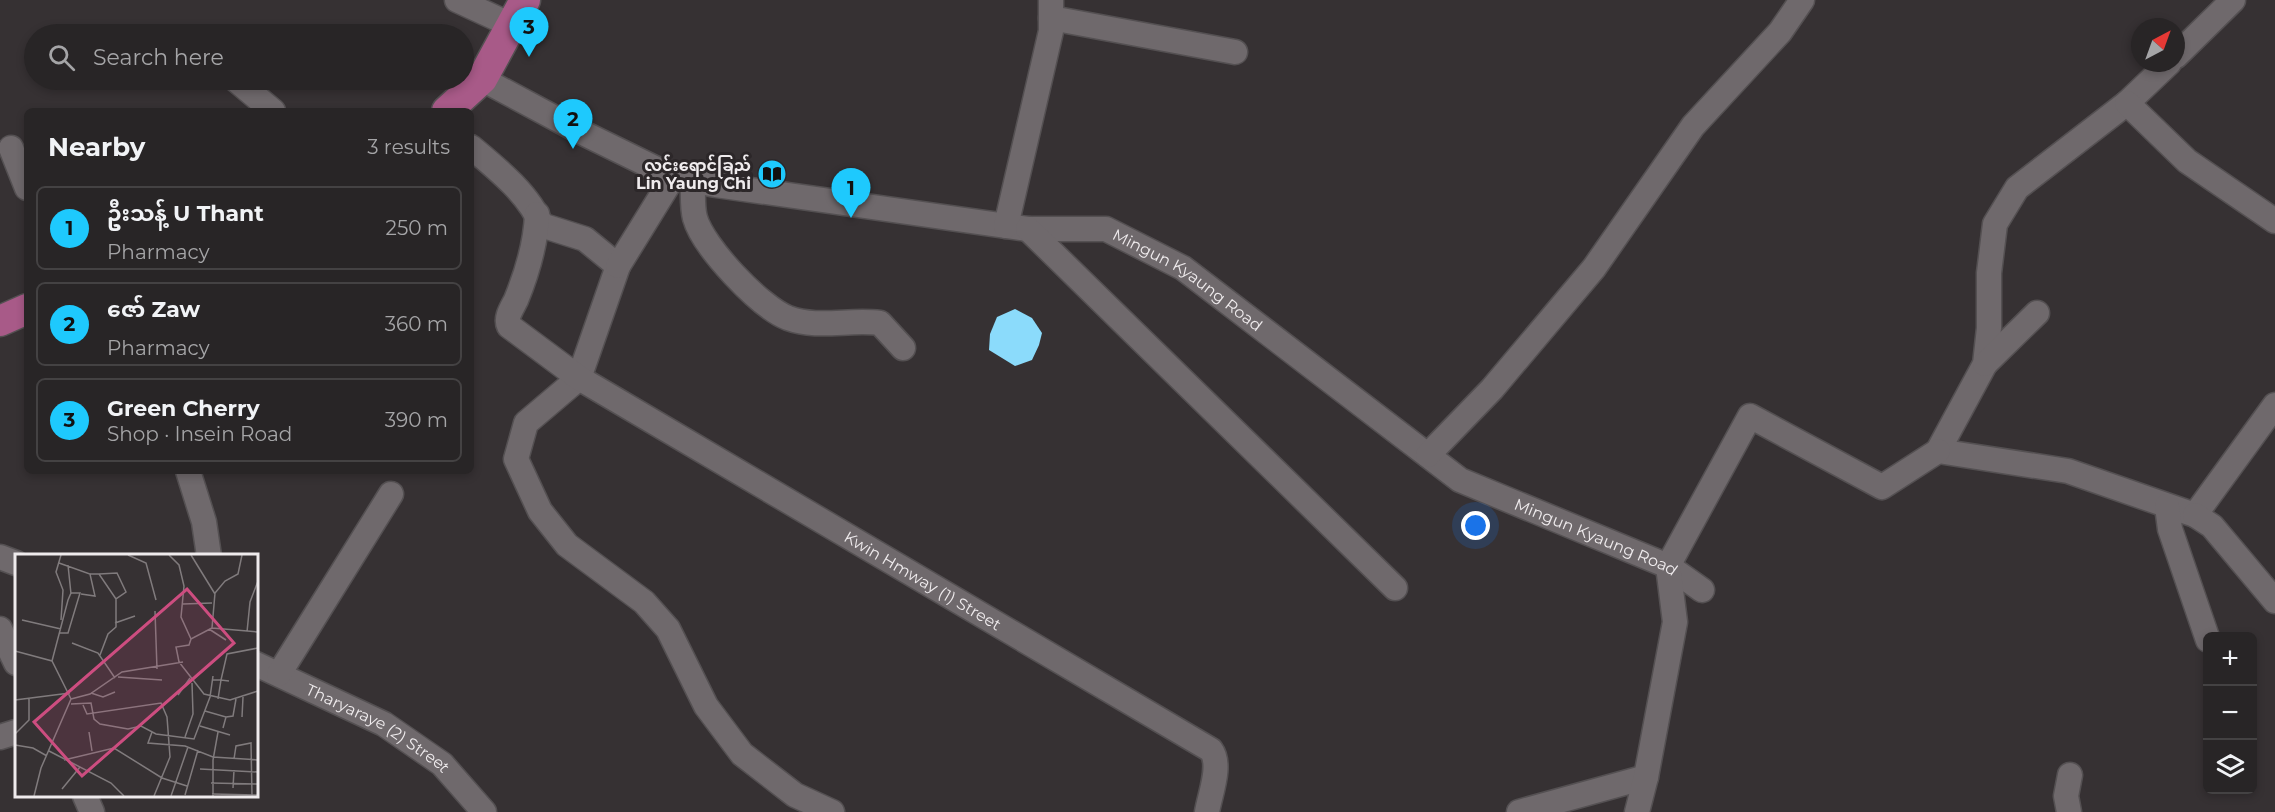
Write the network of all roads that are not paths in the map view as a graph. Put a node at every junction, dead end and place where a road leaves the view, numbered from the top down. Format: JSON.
{"nodes":[{"id":1,"x":457,"y":0,"type":"edge"},
{"id":2,"x":1802,"y":0,"type":"edge"},
{"id":3,"x":2233,"y":0,"type":"edge"},
{"id":4,"x":1051,"y":9,"type":"edge"},
{"id":5,"x":518,"y":12,"type":"edge"},
{"id":6,"x":2185,"y":47,"type":"edge"},
{"id":7,"x":1235,"y":52,"type":"dead end"},
{"id":8,"x":2160,"y":72,"type":"edge"},
{"id":9,"x":482,"y":79,"type":"junction"},
{"id":10,"x":474,"y":86,"type":"edge"},
{"id":11,"x":248,"y":90,"type":"edge"},
{"id":12,"x":470,"y":90,"type":"edge"},
{"id":13,"x":2127,"y":103,"type":"junction"},
{"id":14,"x":269,"y":108,"type":"edge"},
{"id":15,"x":450,"y":108,"type":"edge"},
{"id":16,"x":11,"y":148,"type":"dead end"},
{"id":17,"x":474,"y":149,"type":"edge"},
{"id":18,"x":683,"y":179,"type":"junction"},
{"id":19,"x":24,"y":180,"type":"edge"},
{"id":20,"x":537,"y":214,"type":"junction"},
{"id":21,"x":2275,"y":221,"type":"edge"},
{"id":22,"x":1017,"y":228,"type":"junction"},
{"id":23,"x":618,"y":266,"type":"junction"},
{"id":24,"x":24,"y":310,"type":"edge"},
{"id":25,"x":2037,"y":313,"type":"dead end"},
{"id":26,"x":0,"y":321,"type":"edge"},
{"id":27,"x":903,"y":348,"type":"dead end"},
{"id":28,"x":1986,"y":364,"type":"junction"},
{"id":29,"x":579,"y":378,"type":"junction"},
{"id":30,"x":2275,"y":405,"type":"edge"},
{"id":31,"x":1938,"y":450,"type":"junction"},
{"id":32,"x":1428,"y":455,"type":"junction"},
{"id":33,"x":189,"y":474,"type":"edge"},
{"id":34,"x":391,"y":494,"type":"dead end"},
{"id":35,"x":2167,"y":506,"type":"junction"},
{"id":36,"x":2195,"y":515,"type":"junction"},
{"id":37,"x":210,"y":554,"type":"edge"},
{"id":38,"x":0,"y":557,"type":"edge"},
{"id":39,"x":15,"y":563,"type":"edge"},
{"id":40,"x":1668,"y":566,"type":"junction"},
{"id":41,"x":1395,"y":588,"type":"dead end"},
{"id":42,"x":1702,"y":590,"type":"dead end"},
{"id":43,"x":2275,"y":601,"type":"edge"},
{"id":44,"x":0,"y":629,"type":"edge"},
{"id":45,"x":2205,"y":632,"type":"edge"},
{"id":46,"x":15,"y":661,"type":"edge"},
{"id":47,"x":258,"y":665,"type":"edge"},
{"id":48,"x":279,"y":675,"type":"junction"},
{"id":49,"x":15,"y":732,"type":"edge"},
{"id":50,"x":0,"y":736,"type":"edge"},
{"id":51,"x":2070,"y":774,"type":"dead end"},
{"id":52,"x":1646,"y":777,"type":"junction"},
{"id":53,"x":86,"y":797,"type":"edge"},
{"id":54,"x":92,"y":812,"type":"edge"},
{"id":55,"x":484,"y":812,"type":"edge"},
{"id":56,"x":832,"y":812,"type":"edge"},
{"id":57,"x":1207,"y":812,"type":"edge"},
{"id":58,"x":1519,"y":812,"type":"edge"},
{"id":59,"x":1637,"y":812,"type":"edge"},
{"id":60,"x":2069,"y":812,"type":"edge"}],
"edges":[{"from":1,"to":5,"type":"street"},
{"from":2,"to":32,"type":"street"},
{"from":3,"to":6,"type":"street"},
{"from":4,"to":7,"type":"street"},
{"from":4,"to":22,"type":"street"},
{"from":5,"to":9,"type":"main road"},
{"from":8,"to":13,"type":"street"},
{"from":9,"to":10,"type":"main road"},
{"from":9,"to":18,"type":"street","name":"Mingun Kyaung Road"},
{"from":11,"to":14,"type":"street"},
{"from":12,"to":15,"type":"main road"},
{"from":13,"to":21,"type":"street"},
{"from":13,"to":28,"type":"street"},
{"from":16,"to":19,"type":"street"},
{"from":17,"to":20,"type":"street"},
{"from":18,"to":22,"type":"street","name":"Mingun Kyaung Road"},
{"from":18,"to":23,"type":"street"},
{"from":18,"to":27,"type":"street"},
{"from":20,"to":23,"type":"street"},
{"from":20,"to":29,"type":"street","name":"Kwin Hmway (1) Street"},
{"from":22,"to":32,"type":"street","name":"Mingun Kyaung Road"},
{"from":22,"to":41,"type":"street"},
{"from":23,"to":29,"type":"street"},
{"from":24,"to":26,"type":"main road"},
{"from":25,"to":28,"type":"street"},
{"from":28,"to":31,"type":"street"},
{"from":29,"to":56,"type":"street"},
{"from":29,"to":57,"type":"street","name":"Kwin Hmway (1) Street"},
{"from":30,"to":36,"type":"street"},
{"from":31,"to":35,"type":"street"},
{"from":31,"to":40,"type":"street"},
{"from":32,"to":40,"type":"street","name":"Mingun Kyaung Road"},
{"from":33,"to":37,"type":"street"},
{"from":34,"to":48,"type":"street"},
{"from":35,"to":36,"type":"street"},
{"from":35,"to":45,"type":"street"},
{"from":36,"to":43,"type":"street"},
{"from":38,"to":39,"type":"street"},
{"from":40,"to":42,"type":"street","name":"Mingun Kyaung Road"},
{"from":40,"to":52,"type":"street"},
{"from":44,"to":46,"type":"street"},
{"from":47,"to":48,"type":"street","name":"Tharyaraye (2) Street"},
{"from":48,"to":55,"type":"street","name":"Tharyaraye (2) Street"},
{"from":49,"to":50,"type":"street"},
{"from":51,"to":60,"type":"street"},
{"from":52,"to":58,"type":"street"},
{"from":52,"to":59,"type":"street"},
{"from":53,"to":54,"type":"street"}]}
